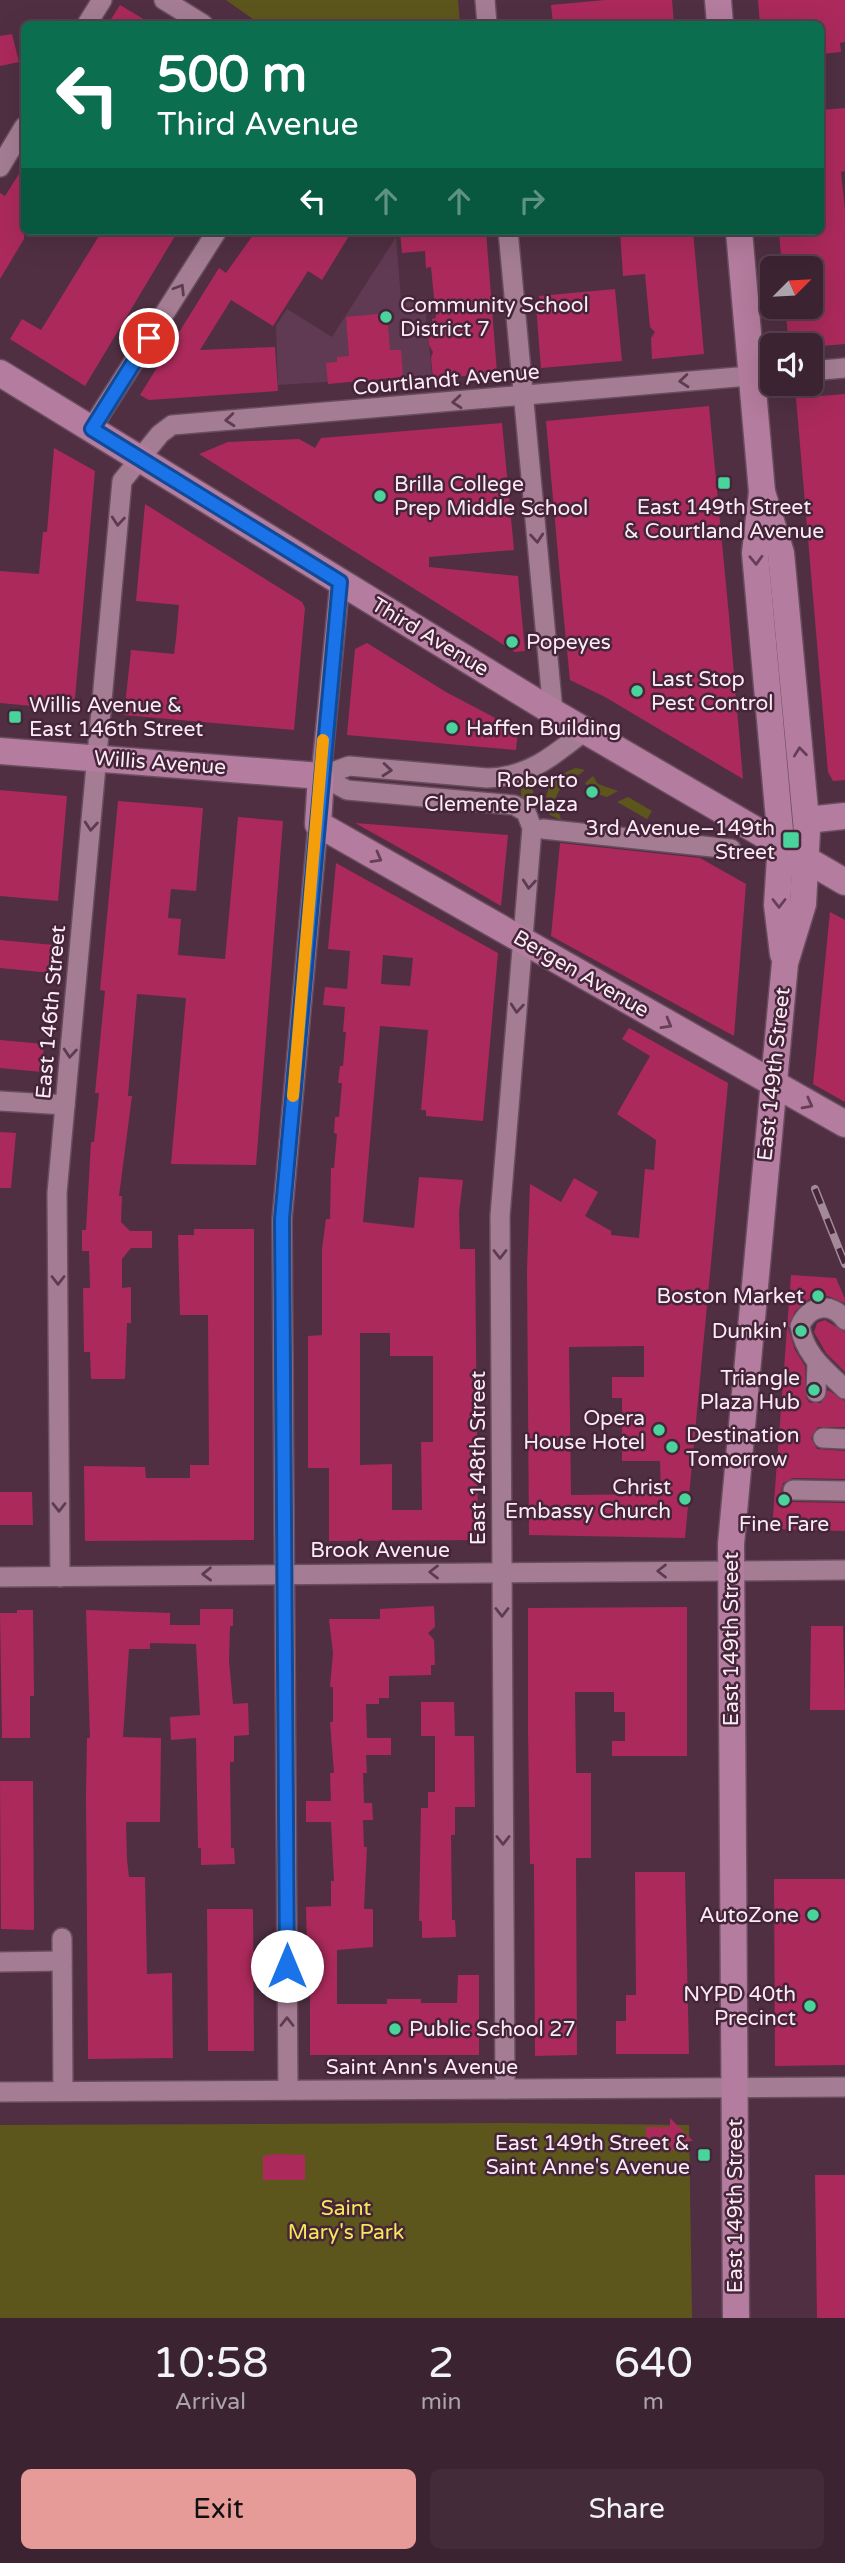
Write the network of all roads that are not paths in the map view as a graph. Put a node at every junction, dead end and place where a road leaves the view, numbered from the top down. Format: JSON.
{"nodes":[{"id":1,"x":102,"y":0,"type":"edge"},
{"id":2,"x":164,"y":0,"type":"edge"},
{"id":3,"x":485,"y":0,"type":"edge"},
{"id":4,"x":718,"y":0,"type":"edge"},
{"id":5,"x":89,"y":21,"type":"edge"},
{"id":6,"x":198,"y":21,"type":"edge"},
{"id":7,"x":487,"y":21,"type":"edge"},
{"id":8,"x":720,"y":21,"type":"edge"},
{"id":9,"x":21,"y":132,"type":"edge"},
{"id":10,"x":0,"y":167,"type":"edge"},
{"id":11,"x":214,"y":235,"type":"edge"},
{"id":12,"x":508,"y":235,"type":"edge"},
{"id":13,"x":740,"y":235,"type":"edge"},
{"id":14,"x":760,"y":362,"type":"edge"},
{"id":15,"x":845,"y":368,"type":"edge"},
{"id":16,"x":823,"y":370,"type":"edge"},
{"id":17,"x":0,"y":373,"type":"edge"},
{"id":18,"x":760,"y":374,"type":"edge"},
{"id":19,"x":762,"y":396,"type":"edge"},
{"id":20,"x":525,"y":397,"type":"junction"},
{"id":21,"x":92,"y":429,"type":"junction"},
{"id":22,"x":138,"y":458,"type":"junction"},
{"id":23,"x":762,"y":492,"type":"junction"},
{"id":24,"x":340,"y":582,"type":"junction"},
{"id":25,"x":553,"y":712,"type":"junction"},
{"id":26,"x":587,"y":730,"type":"junction"},
{"id":27,"x":0,"y":751,"type":"edge"},
{"id":28,"x":96,"y":758,"type":"junction"},
{"id":29,"x":321,"y":776,"type":"junction"},
{"id":30,"x":845,"y":816,"type":"edge"},
{"id":31,"x":807,"y":820,"type":"junction"},
{"id":32,"x":318,"y":824,"type":"junction"},
{"id":33,"x":538,"y":829,"type":"junction"},
{"id":34,"x":781,"y":842,"type":"junction"},
{"id":35,"x":731,"y":849,"type":"dead end"},
{"id":36,"x":807,"y":859,"type":"junction"},
{"id":37,"x":845,"y":882,"type":"edge"},
{"id":38,"x":524,"y":940,"type":"junction"},
{"id":39,"x":785,"y":963,"type":"junction"},
{"id":40,"x":772,"y":1084,"type":"junction"},
{"id":41,"x":0,"y":1101,"type":"edge"},
{"id":42,"x":65,"y":1105,"type":"junction"},
{"id":43,"x":845,"y":1124,"type":"edge"},
{"id":44,"x":845,"y":1320,"type":"edge"},
{"id":45,"x":817,"y":1363,"type":"junction"},
{"id":46,"x":845,"y":1389,"type":"edge"},
{"id":47,"x":817,"y":1392,"type":"dead end"},
{"id":48,"x":822,"y":1438,"type":"dead end"},
{"id":49,"x":845,"y":1439,"type":"edge"},
{"id":50,"x":793,"y":1490,"type":"dead end"},
{"id":51,"x":845,"y":1491,"type":"edge"},
{"id":52,"x":845,"y":1570,"type":"edge"},
{"id":53,"x":730,"y":1571,"type":"junction"},
{"id":54,"x":284,"y":1573,"type":"junction"},
{"id":55,"x":502,"y":1573,"type":"junction"},
{"id":56,"x":0,"y":1577,"type":"edge"},
{"id":57,"x":60,"y":1577,"type":"junction"},
{"id":58,"x":62,"y":1938,"type":"dead end"},
{"id":59,"x":62,"y":1961,"type":"junction"},
{"id":60,"x":0,"y":1962,"type":"edge"},
{"id":61,"x":845,"y":2087,"type":"edge"},
{"id":62,"x":734,"y":2088,"type":"junction"},
{"id":63,"x":505,"y":2089,"type":"junction"},
{"id":64,"x":288,"y":2090,"type":"junction"},
{"id":65,"x":63,"y":2091,"type":"junction"},
{"id":66,"x":0,"y":2092,"type":"edge"},
{"id":67,"x":736,"y":2318,"type":"edge"}],
"edges":[{"from":1,"to":5,"type":"street"},
{"from":2,"to":6,"type":"street"},
{"from":3,"to":7,"type":"street"},
{"from":4,"to":8,"type":"main road"},
{"from":9,"to":10,"type":"street"},
{"from":21,"to":11,"type":"street","one_way":true},
{"from":12,"to":20,"type":"street"},
{"from":13,"to":14,"type":"main road","name":"East 149th Street"},
{"from":15,"to":16,"type":"street"},
{"from":17,"to":21,"type":"main road","name":"Third Avenue"},
{"from":18,"to":20,"type":"street","name":"Courtlandt Avenue","one_way":true},
{"from":19,"to":23,"type":"main road","name":"East 149th Street"},
{"from":20,"to":22,"type":"street","name":"Courtlandt Avenue","one_way":true},
{"from":20,"to":25,"type":"street","one_way":true},
{"from":21,"to":22,"type":"main road","name":"Third Avenue"},
{"from":22,"to":24,"type":"main road","name":"Third Avenue"},
{"from":22,"to":28,"type":"street","name":"East 146th Street","one_way":true},
{"from":31,"to":23,"type":"main road","name":"East 149th Street","one_way":true},
{"from":23,"to":34,"type":"main road","name":"East 149th Street","one_way":true},
{"from":24,"to":25,"type":"main road","name":"Third Avenue"},
{"from":24,"to":29,"type":"street"},
{"from":25,"to":26,"type":"main road","name":"Third Avenue"},
{"from":29,"to":26,"type":"street","name":"Willis Avenue","one_way":true},
{"from":26,"to":34,"type":"main road","name":"Third Avenue"},
{"from":27,"to":28,"type":"main road","name":"Willis Avenue"},
{"from":28,"to":29,"type":"main road","name":"Willis Avenue"},
{"from":28,"to":42,"type":"street","name":"East 146th Street","one_way":true},
{"from":29,"to":32,"type":"main road"},
{"from":29,"to":33,"type":"street","name":"Willis Avenue"},
{"from":30,"to":31,"type":"main road"},
{"from":31,"to":36,"type":"main road","name":"East 149th Street"},
{"from":32,"to":38,"type":"main road","name":"Bergen Avenue","one_way":true},
{"from":32,"to":54,"type":"street"},
{"from":33,"to":35,"type":"street"},
{"from":33,"to":38,"type":"street","name":"East 148th Street","one_way":true},
{"from":34,"to":36,"type":"main road","name":"Third Avenue"},
{"from":34,"to":39,"type":"main road","name":"East 149th Street","one_way":true},
{"from":36,"to":37,"type":"main road"},
{"from":36,"to":39,"type":"main road","name":"East 149th Street"},
{"from":38,"to":40,"type":"main road","name":"Bergen Avenue","one_way":true},
{"from":38,"to":55,"type":"street","name":"East 148th Street","one_way":true},
{"from":39,"to":40,"type":"main road","name":"East 149th Street"},
{"from":40,"to":43,"type":"main road","name":"Bergen Avenue","one_way":true},
{"from":40,"to":53,"type":"main road","name":"East 149th Street"},
{"from":41,"to":42,"type":"street"},
{"from":42,"to":57,"type":"street","name":"East 146th Street","one_way":true},
{"from":44,"to":45,"type":"street"},
{"from":45,"to":46,"type":"street"},
{"from":45,"to":47,"type":"street"},
{"from":48,"to":49,"type":"street"},
{"from":50,"to":51,"type":"street"},
{"from":52,"to":53,"type":"street","name":"Brook Avenue"},
{"from":53,"to":55,"type":"street","name":"Brook Avenue","one_way":true},
{"from":53,"to":62,"type":"main road","name":"East 149th Street"},
{"from":55,"to":54,"type":"street","name":"Brook Avenue","one_way":true},
{"from":54,"to":57,"type":"street","name":"Brook Avenue","one_way":true},
{"from":64,"to":54,"type":"street","one_way":true},
{"from":55,"to":63,"type":"street","name":"East 148th Street","one_way":true},
{"from":56,"to":57,"type":"street","name":"Brook Avenue"},
{"from":58,"to":59,"type":"street"},
{"from":59,"to":60,"type":"street"},
{"from":59,"to":65,"type":"street"},
{"from":61,"to":62,"type":"street","name":"Saint Ann's Avenue"},
{"from":62,"to":63,"type":"street","name":"Saint Ann's Avenue"},
{"from":62,"to":67,"type":"main road","name":"East 149th Street"},
{"from":63,"to":64,"type":"street","name":"Saint Ann's Avenue"},
{"from":64,"to":65,"type":"street","name":"Saint Ann's Avenue"},
{"from":65,"to":66,"type":"street","name":"Saint Ann's Avenue"}]}
